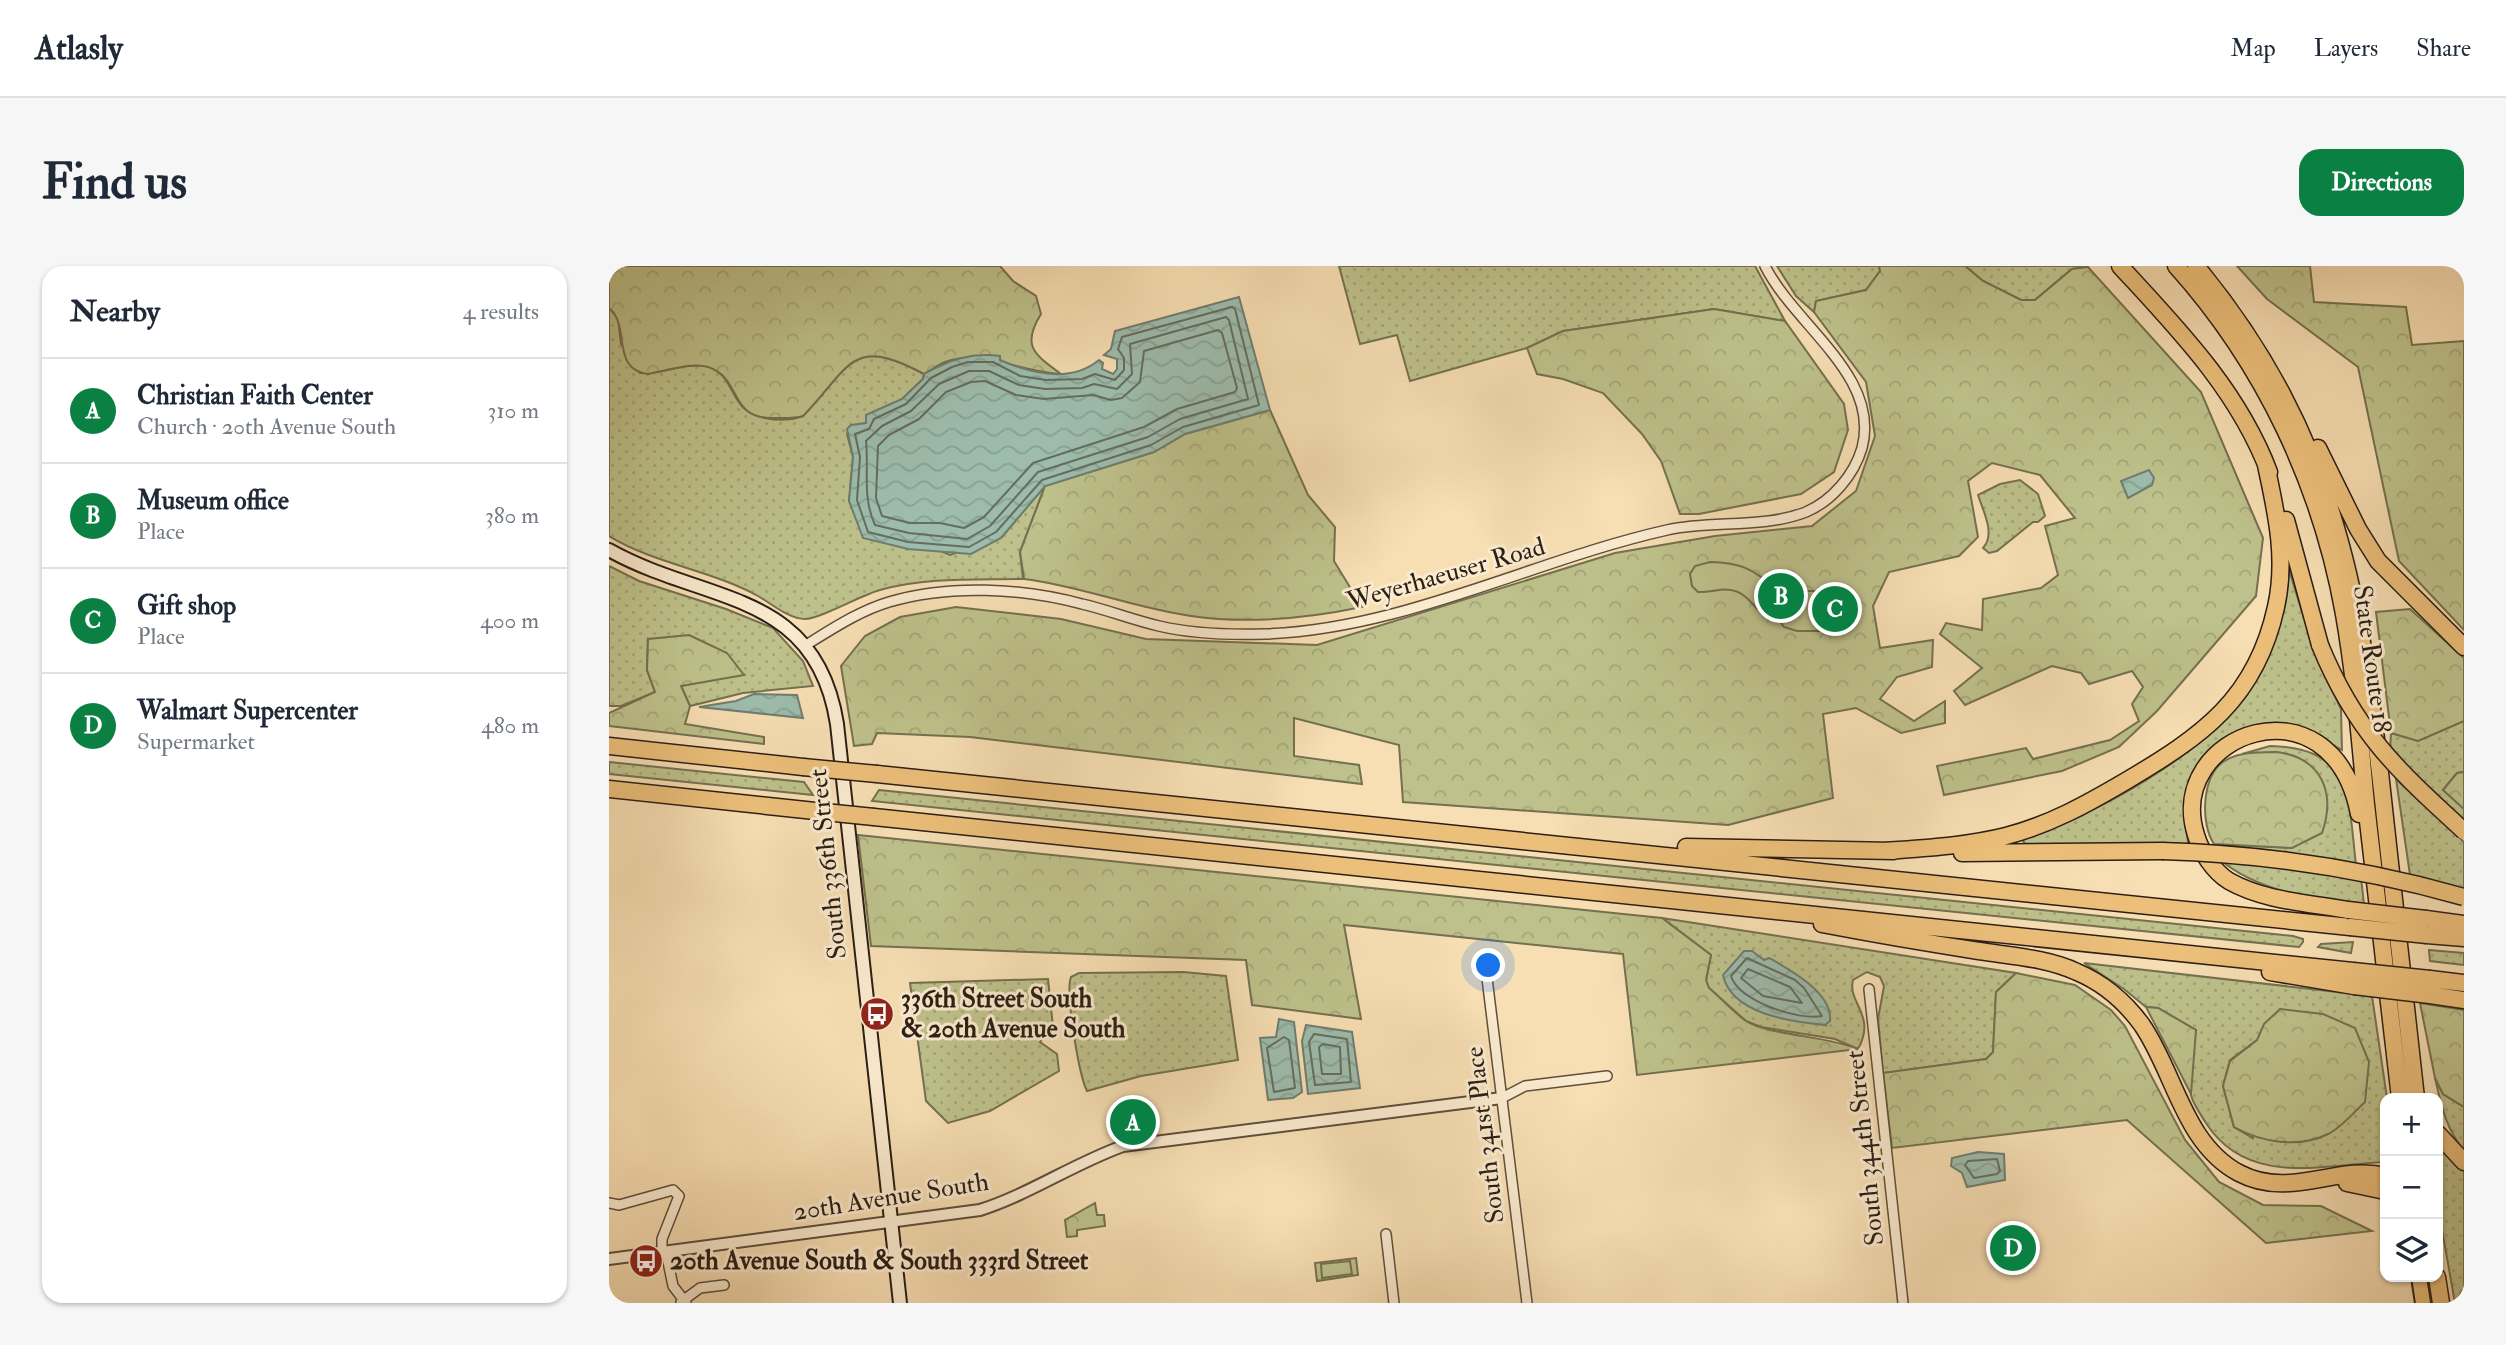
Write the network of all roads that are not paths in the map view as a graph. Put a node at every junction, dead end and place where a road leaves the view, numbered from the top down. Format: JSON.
{"nodes":[{"id":1,"x":1765,"y":266,"type":"edge"},
{"id":2,"x":2120,"y":266,"type":"edge"},
{"id":3,"x":2176,"y":266,"type":"edge"},
{"id":4,"x":2196,"y":266,"type":"edge"},
{"id":5,"x":2274,"y":375,"type":"junction"},
{"id":6,"x":2266,"y":465,"type":"junction"},
{"id":7,"x":609,"y":550,"type":"edge"},
{"id":8,"x":806,"y":645,"type":"junction"},
{"id":9,"x":2464,"y":647,"type":"edge"},
{"id":10,"x":609,"y":746,"type":"edge"},
{"id":11,"x":609,"y":789,"type":"edge"},
{"id":12,"x":2464,"y":831,"type":"edge"},
{"id":13,"x":1543,"y":842,"type":"junction"},
{"id":14,"x":1885,"y":851,"type":"junction"},
{"id":15,"x":2464,"y":897,"type":"edge"},
{"id":16,"x":1707,"y":902,"type":"junction"},
{"id":17,"x":2349,"y":919,"type":"junction"},
{"id":18,"x":2379,"y":921,"type":"junction"},
{"id":19,"x":2464,"y":924,"type":"edge"},
{"id":20,"x":2427,"y":927,"type":"junction"},
{"id":21,"x":2464,"y":938,"type":"edge"},
{"id":22,"x":1485,"y":962,"type":"dead end"},
{"id":23,"x":2464,"y":983,"type":"edge"},
{"id":24,"x":2430,"y":987,"type":"junction"},
{"id":25,"x":1869,"y":989,"type":"dead end"},
{"id":26,"x":2464,"y":1000,"type":"edge"},
{"id":27,"x":2406,"y":1008,"type":"junction"},
{"id":28,"x":1607,"y":1076,"type":"dead end"},
{"id":29,"x":2399,"y":1093,"type":"edge"},
{"id":30,"x":2415,"y":1093,"type":"edge"},
{"id":31,"x":2424,"y":1093,"type":"edge"},
{"id":32,"x":1502,"y":1098,"type":"junction"},
{"id":33,"x":2443,"y":1139,"type":"edge"},
{"id":34,"x":2464,"y":1162,"type":"edge"},
{"id":35,"x":2380,"y":1176,"type":"edge"},
{"id":36,"x":2320,"y":1180,"type":"junction"},
{"id":37,"x":2380,"y":1189,"type":"edge"},
{"id":38,"x":609,"y":1203,"type":"edge"},
{"id":39,"x":889,"y":1222,"type":"junction"},
{"id":40,"x":1386,"y":1234,"type":"dead end"},
{"id":41,"x":664,"y":1253,"type":"junction"},
{"id":42,"x":609,"y":1259,"type":"edge"},
{"id":43,"x":2420,"y":1282,"type":"edge"},
{"id":44,"x":2438,"y":1282,"type":"edge"},
{"id":45,"x":724,"y":1285,"type":"dead end"},
{"id":46,"x":683,"y":1302,"type":"edge"},
{"id":47,"x":900,"y":1303,"type":"edge"},
{"id":48,"x":1394,"y":1303,"type":"edge"},
{"id":49,"x":1527,"y":1303,"type":"edge"},
{"id":50,"x":1902,"y":1303,"type":"edge"},
{"id":51,"x":2423,"y":1303,"type":"edge"},
{"id":52,"x":2441,"y":1303,"type":"edge"}],
"edges":[{"from":1,"to":8,"type":"street","name":"Weyerhaeuser Road"},
{"from":2,"to":6,"type":"highway"},
{"from":3,"to":18,"type":"highway","name":"State Route 18"},
{"from":4,"to":5,"type":"highway","name":"State Route 18"},
{"from":5,"to":9,"type":"highway"},
{"from":5,"to":27,"type":"highway","name":"State Route 18"},
{"from":6,"to":12,"type":"highway","bridge":true},
{"from":6,"to":14,"type":"highway"},
{"from":7,"to":8,"type":"main road","name":"South 336th Street"},
{"from":8,"to":39,"type":"main road","name":"South 336th Street"},
{"from":10,"to":13,"type":"highway","bridge":true},
{"from":11,"to":16,"type":"highway","bridge":true},
{"from":13,"to":14,"type":"highway"},
{"from":13,"to":17,"type":"highway"},
{"from":14,"to":15,"type":"highway","bridge":true},
{"from":16,"to":24,"type":"highway","bridge":true},
{"from":16,"to":36,"type":"highway"},
{"from":17,"to":18,"type":"highway"},
{"from":17,"to":20,"type":"highway","bridge":true},
{"from":18,"to":29,"type":"highway","name":"State Route 18"},
{"from":19,"to":20,"type":"highway"},
{"from":20,"to":21,"type":"highway"},
{"from":22,"to":32,"type":"street","name":"South 341st Place"},
{"from":23,"to":24,"type":"highway"},
{"from":24,"to":26,"type":"highway"},
{"from":25,"to":50,"type":"street","name":"South 344th Street"},
{"from":27,"to":30,"type":"highway","name":"State Route 18"},
{"from":27,"to":31,"type":"highway"},
{"from":28,"to":32,"type":"street"},
{"from":32,"to":39,"type":"street","name":"20th Avenue South"},
{"from":32,"to":49,"type":"street","name":"South 341st Place"},
{"from":33,"to":34,"type":"highway"},
{"from":35,"to":36,"type":"highway"},
{"from":36,"to":37,"type":"highway"},
{"from":38,"to":41,"type":"street"},
{"from":39,"to":41,"type":"street","name":"20th Avenue South"},
{"from":39,"to":47,"type":"main road","name":"South 336th Street"},
{"from":40,"to":48,"type":"street"},
{"from":41,"to":42,"type":"street","name":"20th Avenue South"},
{"from":41,"to":46,"type":"street"},
{"from":43,"to":51,"type":"highway"},
{"from":44,"to":52,"type":"highway"},
{"from":45,"to":46,"type":"street"}]}
